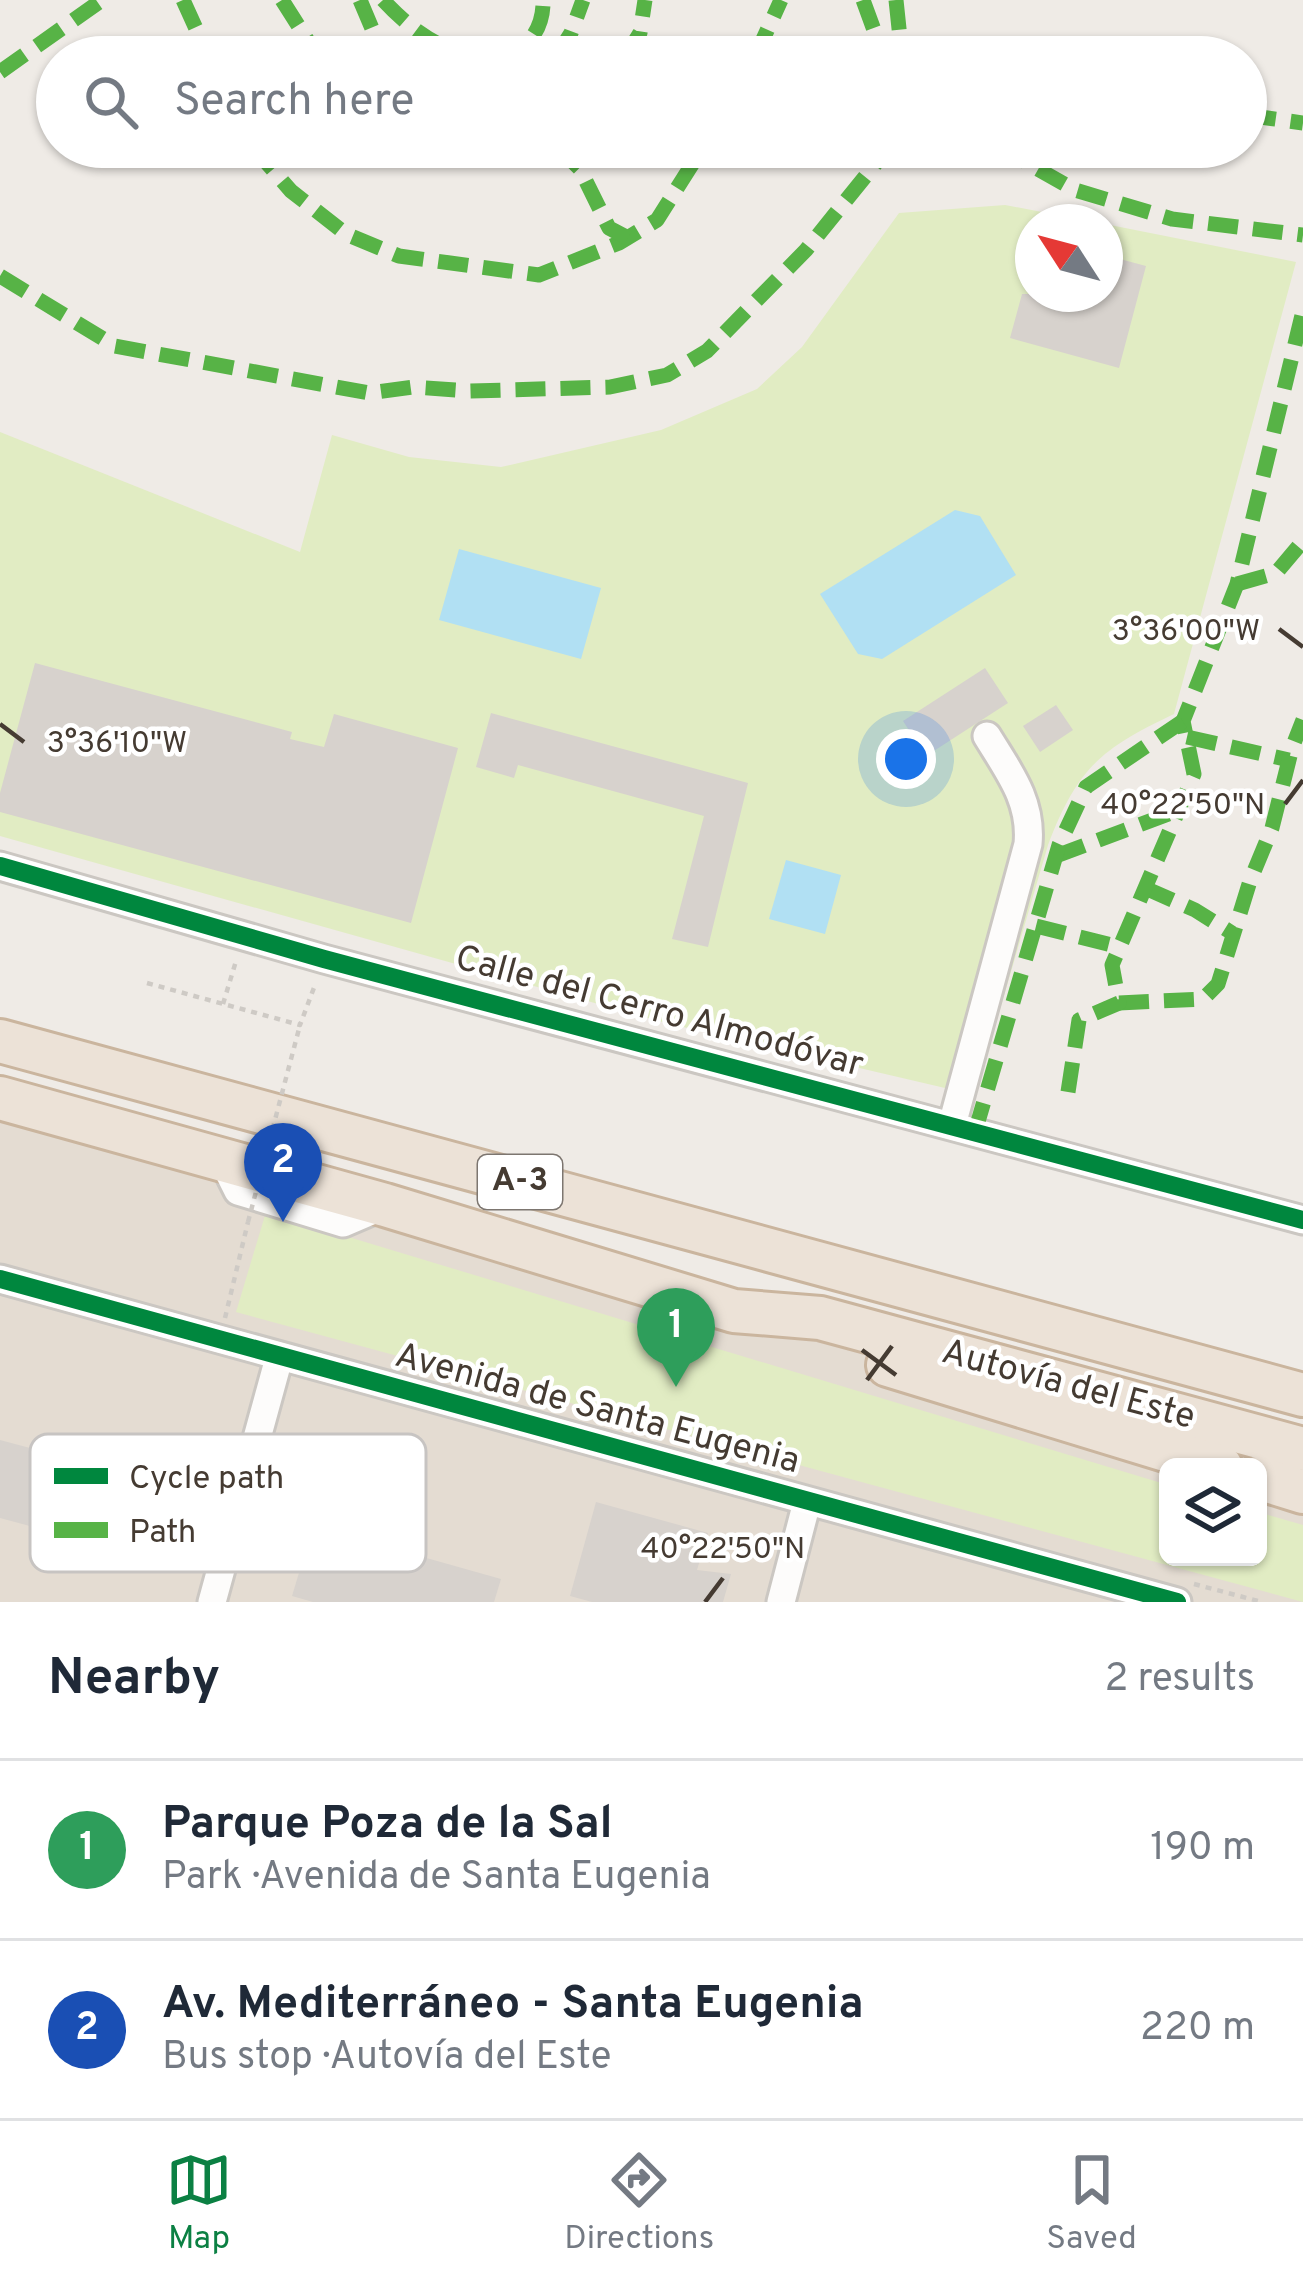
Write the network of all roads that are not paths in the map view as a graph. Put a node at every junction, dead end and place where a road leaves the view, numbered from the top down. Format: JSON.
{"nodes":[{"id":1,"x":987,"y":736,"type":"dead end"},
{"id":2,"x":0,"y":866,"type":"edge"},
{"id":3,"x":0,"y":1041,"type":"edge"},
{"id":4,"x":0,"y":1098,"type":"edge"},
{"id":5,"x":952,"y":1125,"type":"junction"},
{"id":6,"x":1303,"y":1220,"type":"edge"},
{"id":7,"x":0,"y":1279,"type":"edge"},
{"id":8,"x":734,"y":1311,"type":"junction"},
{"id":9,"x":279,"y":1358,"type":"junction"},
{"id":10,"x":1303,"y":1395,"type":"edge"},
{"id":11,"x":258,"y":1434,"type":"edge"},
{"id":12,"x":1303,"y":1450,"type":"edge"},
{"id":13,"x":1191,"y":1458,"type":"edge"},
{"id":14,"x":1267,"y":1481,"type":"edge"},
{"id":15,"x":1303,"y":1492,"type":"edge"},
{"id":16,"x":807,"y":1502,"type":"junction"},
{"id":17,"x":220,"y":1572,"type":"edge"},
{"id":18,"x":212,"y":1602,"type":"edge"},
{"id":19,"x":782,"y":1602,"type":"edge"},
{"id":20,"x":1177,"y":1602,"type":"edge"}],
"edges":[{"from":1,"to":5,"type":"street"},
{"from":2,"to":5,"type":"street","name":"Calle del Cerro Almodóvar"},
{"from":3,"to":10,"type":"highway","name":"Autovía del Este","number":"A-3"},
{"from":4,"to":8,"type":"highway","name":"Autovía del Este","number":"A-3"},
{"from":5,"to":6,"type":"street","name":"Calle del Cerro Almodóvar"},
{"from":7,"to":9,"type":"street","name":"Avenida de Santa Eugenia"},
{"from":8,"to":12,"type":"highway","name":"Autovía del Este","number":"A-3"},
{"from":8,"to":13,"type":"highway"},
{"from":9,"to":11,"type":"street"},
{"from":9,"to":16,"type":"street","name":"Avenida de Santa Eugenia"},
{"from":14,"to":15,"type":"highway"},
{"from":16,"to":19,"type":"street"},
{"from":16,"to":20,"type":"street","name":"Avenida de Santa Eugenia"},
{"from":17,"to":18,"type":"street"}]}
